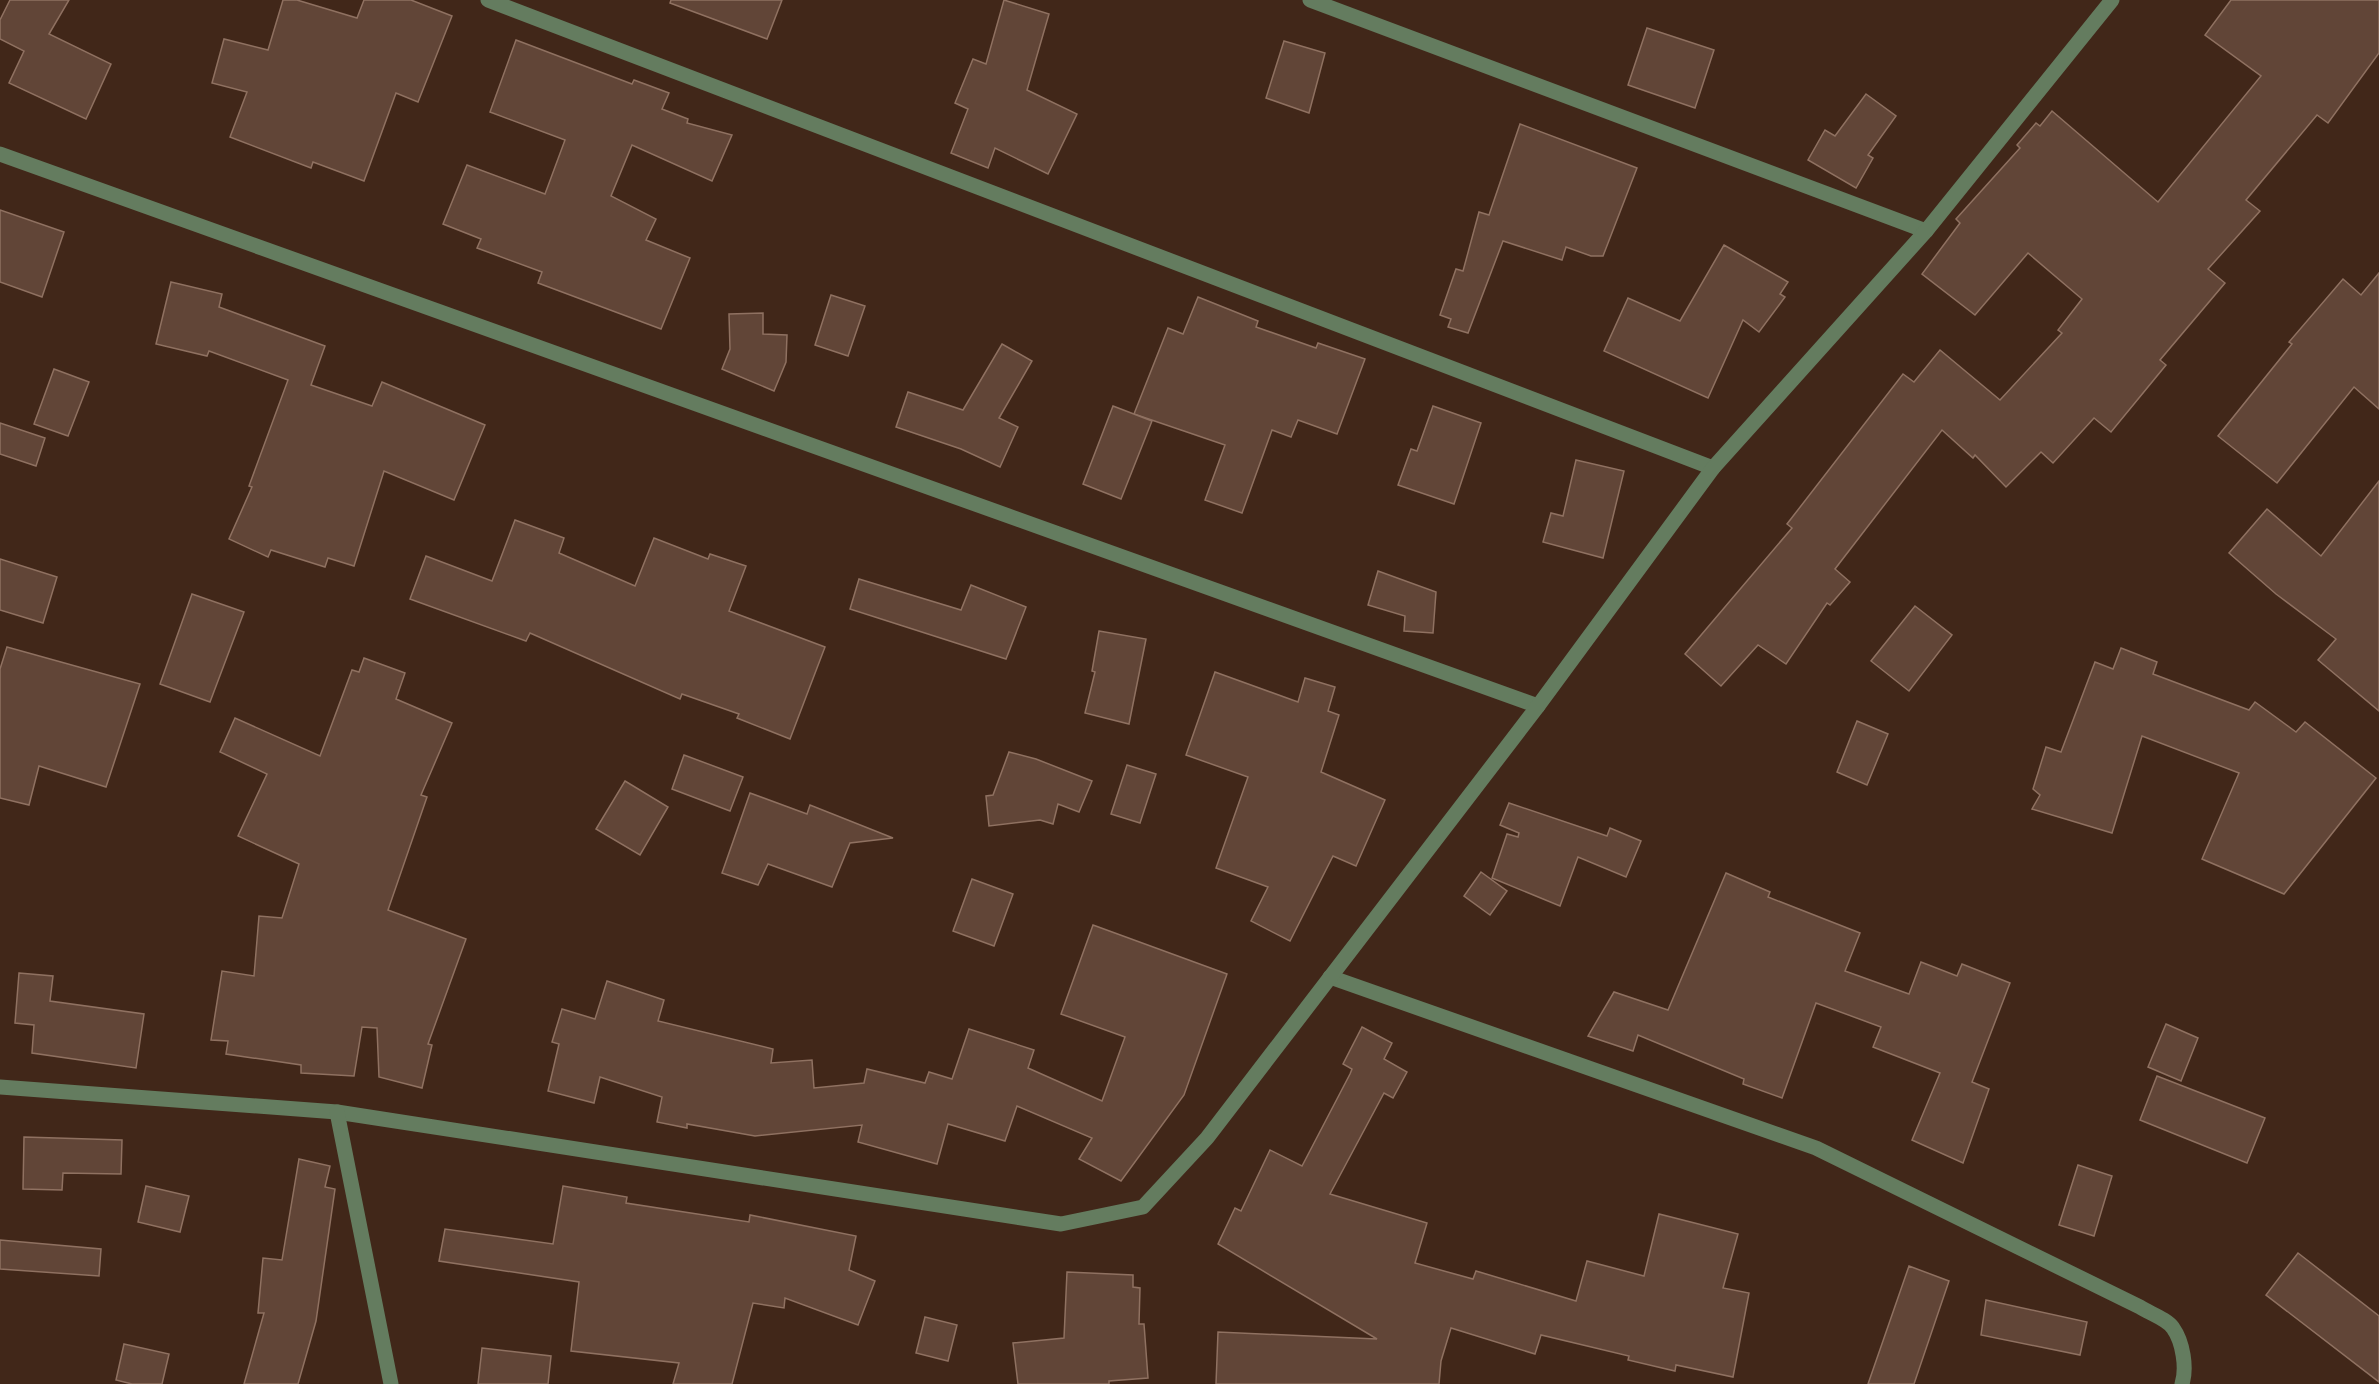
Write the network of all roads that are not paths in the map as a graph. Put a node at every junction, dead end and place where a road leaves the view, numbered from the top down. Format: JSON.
{"nodes":[{"id":1,"x":488,"y":0,"type":"edge"},
{"id":2,"x":1310,"y":0,"type":"edge"},
{"id":3,"x":2112,"y":0,"type":"edge"},
{"id":4,"x":508,"y":4,"type":"edge"},
{"id":5,"x":0,"y":154,"type":"edge"},
{"id":6,"x":1926,"y":231,"type":"junction"},
{"id":7,"x":1713,"y":468,"type":"junction"},
{"id":8,"x":1538,"y":706,"type":"junction"},
{"id":9,"x":1330,"y":977,"type":"junction"},
{"id":10,"x":0,"y":1087,"type":"edge"},
{"id":11,"x":337,"y":1112,"type":"junction"},
{"id":12,"x":391,"y":1384,"type":"edge"},
{"id":13,"x":2182,"y":1384,"type":"edge"}],
"edges":[{"from":1,"to":4,"type":"street"},
{"from":2,"to":6,"type":"street"},
{"from":3,"to":6,"type":"street"},
{"from":4,"to":7,"type":"street"},
{"from":5,"to":8,"type":"street"},
{"from":6,"to":7,"type":"street"},
{"from":7,"to":8,"type":"street"},
{"from":8,"to":9,"type":"street"},
{"from":9,"to":11,"type":"street"},
{"from":9,"to":13,"type":"street"},
{"from":10,"to":11,"type":"street"},
{"from":11,"to":12,"type":"street"}]}
